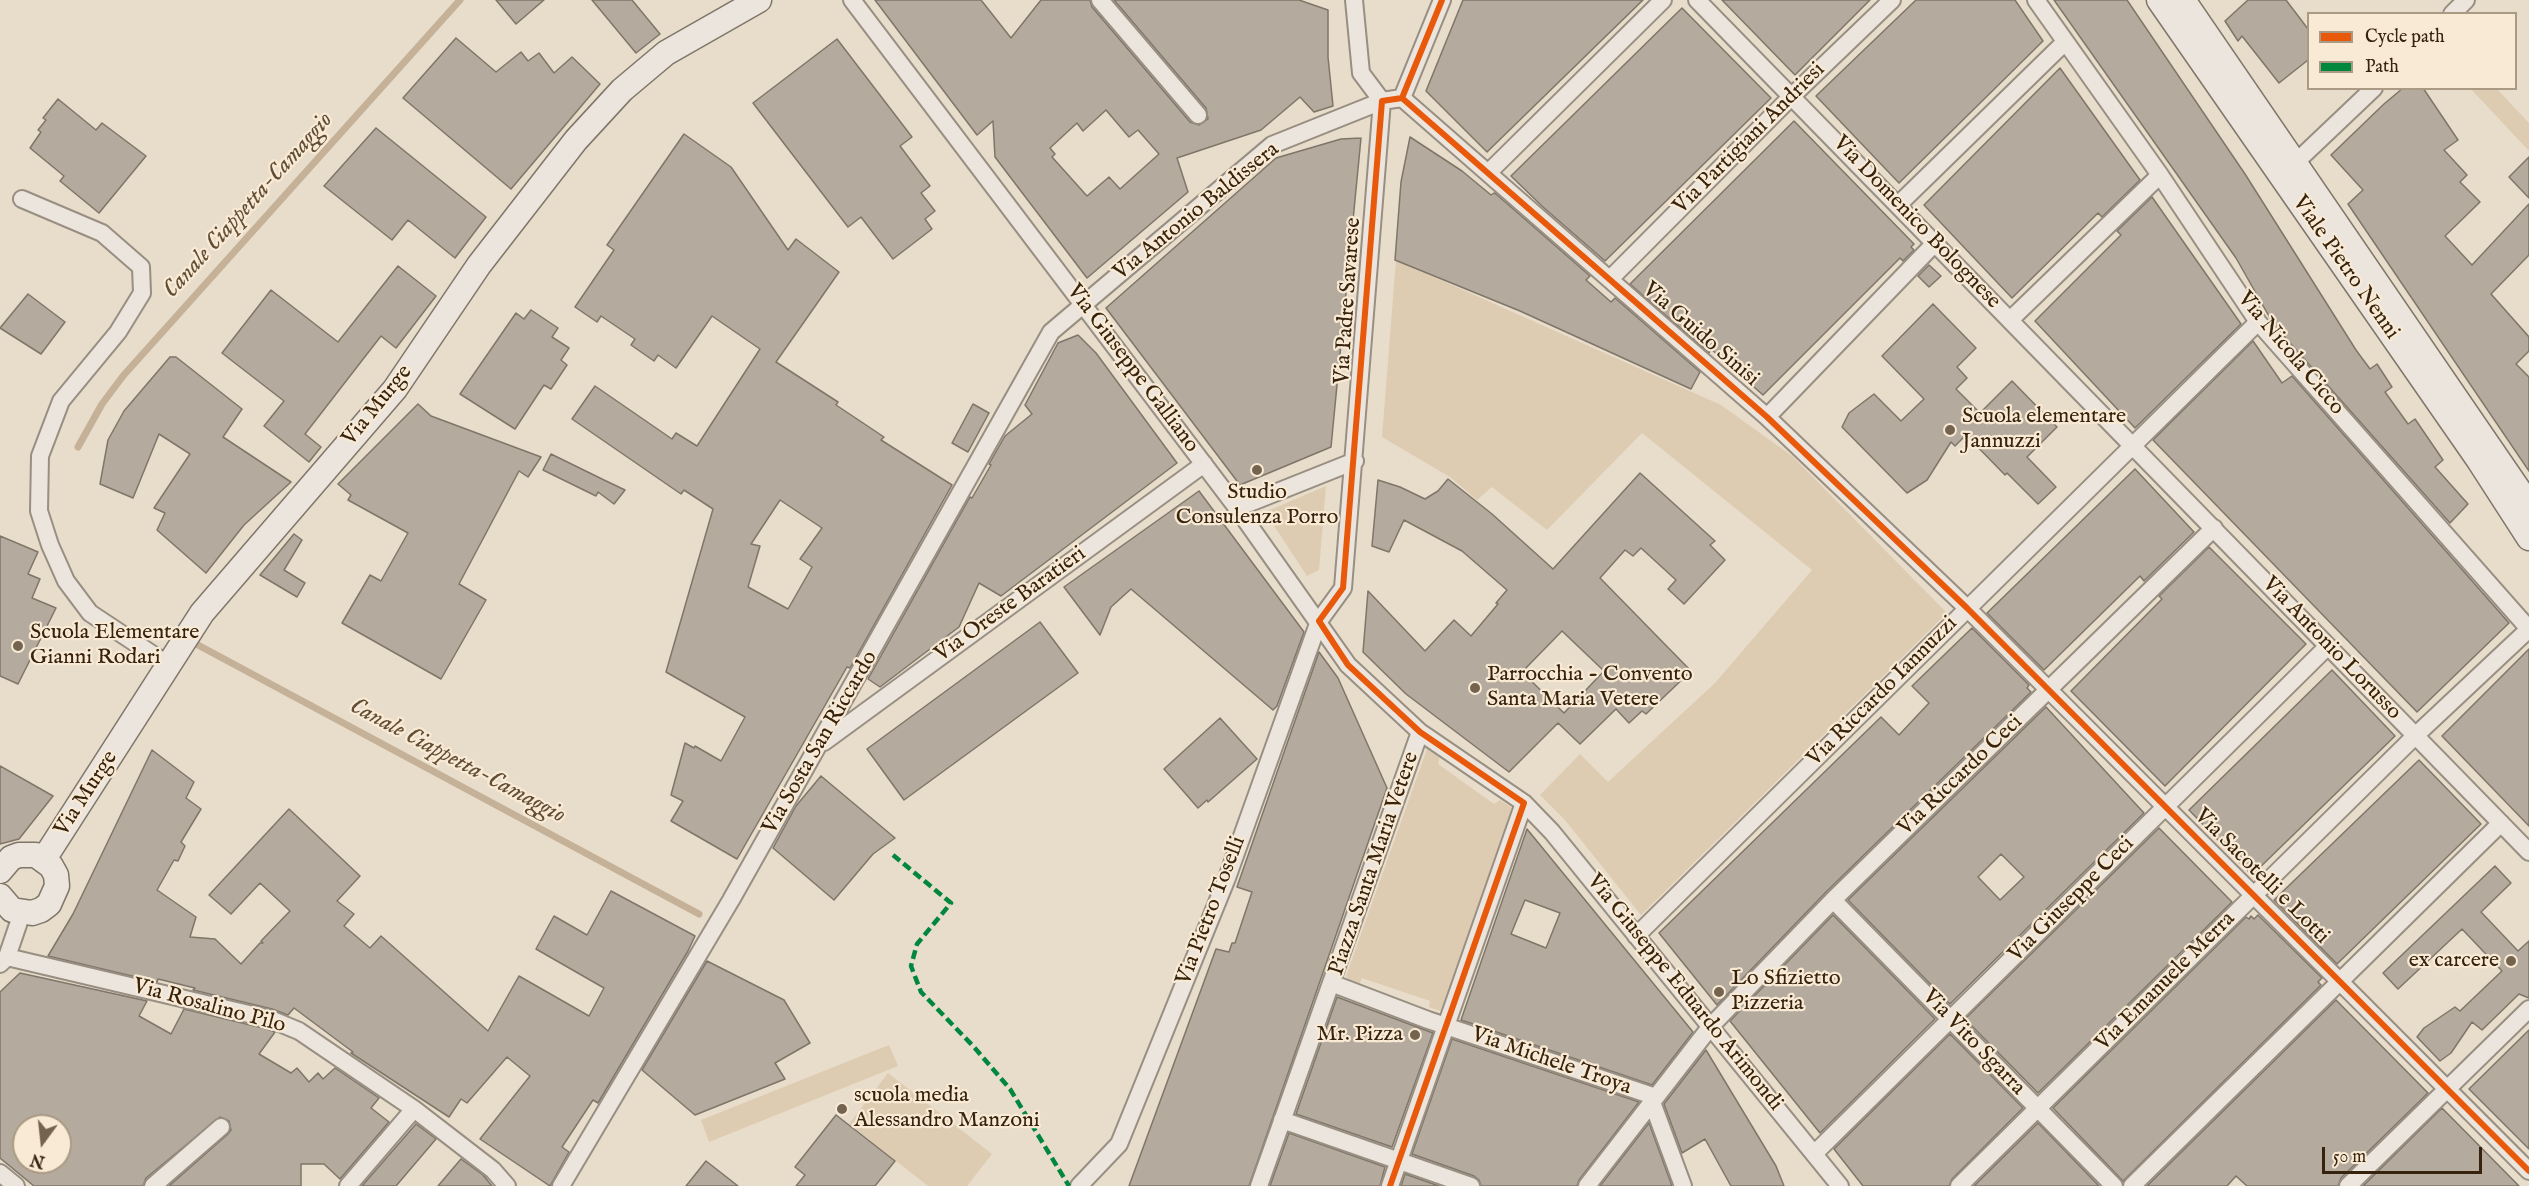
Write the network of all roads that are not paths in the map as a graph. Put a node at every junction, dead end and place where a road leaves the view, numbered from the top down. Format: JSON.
{"nodes":[{"id":1,"x":759,"y":0,"type":"edge"},
{"id":2,"x":852,"y":0,"type":"edge"},
{"id":3,"x":1101,"y":0,"type":"edge"},
{"id":4,"x":1442,"y":0,"type":"edge"},
{"id":5,"x":1663,"y":0,"type":"edge"},
{"id":6,"x":1697,"y":0,"type":"edge"},
{"id":7,"x":1892,"y":0,"type":"edge"},
{"id":8,"x":2036,"y":0,"type":"edge"},
{"id":9,"x":2159,"y":0,"type":"edge"},
{"id":10,"x":2183,"y":0,"type":"edge"},
{"id":11,"x":2466,"y":0,"type":"edge"},
{"id":12,"x":1352,"y":1,"type":"edge"},
{"id":13,"x":2454,"y":12,"type":"edge"},
{"id":14,"x":2065,"y":42,"type":"junction"},
{"id":15,"x":2372,"y":90,"type":"edge"},
{"id":16,"x":1792,"y":96,"type":"junction"},
{"id":17,"x":1402,"y":98,"type":"junction"},
{"id":18,"x":1382,"y":101,"type":"junction"},
{"id":19,"x":1198,"y":115,"type":"dead end"},
{"id":20,"x":2295,"y":164,"type":"junction"},
{"id":21,"x":1488,"y":173,"type":"junction"},
{"id":22,"x":2160,"y":175,"type":"junction"},
{"id":23,"x":22,"y":199,"type":"dead end"},
{"id":24,"x":1898,"y":206,"type":"junction"},
{"id":25,"x":1935,"y":243,"type":"junction"},
{"id":26,"x":1610,"y":279,"type":"junction"},
{"id":27,"x":1085,"y":305,"type":"junction"},
{"id":28,"x":2010,"y":320,"type":"junction"},
{"id":29,"x":2258,"y":322,"type":"junction"},
{"id":30,"x":1767,"y":417,"type":"junction"},
{"id":31,"x":2134,"y":446,"type":"junction"},
{"id":32,"x":1354,"y":460,"type":"junction"},
{"id":33,"x":1204,"y":464,"type":"junction"},
{"id":34,"x":2528,"y":500,"type":"edge"},
{"id":35,"x":1237,"y":508,"type":"junction"},
{"id":36,"x":2214,"y":528,"type":"junction"},
{"id":37,"x":2529,"y":538,"type":"edge"},
{"id":38,"x":1968,"y":608,"type":"junction"},
{"id":39,"x":1319,"y":621,"type":"junction"},
{"id":40,"x":2529,"y":629,"type":"edge"},
{"id":41,"x":2328,"y":646,"type":"junction"},
{"id":42,"x":172,"y":662,"type":"junction"},
{"id":43,"x":2049,"y":690,"type":"junction"},
{"id":44,"x":1420,"y":732,"type":"junction"},
{"id":45,"x":2415,"y":736,"type":"junction"},
{"id":46,"x":819,"y":745,"type":"junction"},
{"id":47,"x":1524,"y":803,"type":"junction"},
{"id":48,"x":2166,"y":807,"type":"junction"},
{"id":49,"x":2501,"y":823,"type":"junction"},
{"id":50,"x":2529,"y":852,"type":"edge"},
{"id":51,"x":44,"y":859,"type":"junction"},
{"id":52,"x":1,"y":866,"type":"edge"},
{"id":53,"x":0,"y":896,"type":"edge"},
{"id":54,"x":2254,"y":896,"type":"junction"},
{"id":55,"x":1833,"y":900,"type":"junction"},
{"id":56,"x":22,"y":913,"type":"junction"},
{"id":57,"x":1636,"y":936,"type":"junction"},
{"id":58,"x":3,"y":961,"type":"edge"},
{"id":59,"x":1331,"y":983,"type":"junction"},
{"id":60,"x":2340,"y":983,"type":"junction"},
{"id":61,"x":2529,"y":1009,"type":"edge"},
{"id":62,"x":1951,"y":1020,"type":"junction"},
{"id":63,"x":1445,"y":1026,"type":"junction"},
{"id":64,"x":1711,"y":1026,"type":"junction"},
{"id":65,"x":2448,"y":1090,"type":"junction"},
{"id":66,"x":1654,"y":1100,"type":"junction"},
{"id":67,"x":414,"y":1109,"type":"junction"},
{"id":68,"x":2037,"y":1110,"type":"junction"},
{"id":69,"x":1282,"y":1120,"type":"junction"},
{"id":70,"x":221,"y":1127,"type":"dead end"},
{"id":71,"x":1815,"y":1153,"type":"junction"},
{"id":72,"x":1399,"y":1160,"type":"junction"},
{"id":73,"x":2529,"y":1171,"type":"edge"},
{"id":74,"x":0,"y":1173,"type":"edge"},
{"id":75,"x":16,"y":1186,"type":"edge"},
{"id":76,"x":153,"y":1186,"type":"edge"},
{"id":77,"x":348,"y":1186,"type":"edge"},
{"id":78,"x":507,"y":1186,"type":"edge"},
{"id":79,"x":561,"y":1186,"type":"edge"},
{"id":80,"x":1080,"y":1186,"type":"edge"},
{"id":81,"x":1259,"y":1186,"type":"edge"},
{"id":82,"x":1390,"y":1186,"type":"edge"},
{"id":83,"x":1471,"y":1186,"type":"edge"},
{"id":84,"x":1587,"y":1186,"type":"edge"},
{"id":85,"x":1683,"y":1186,"type":"edge"},
{"id":86,"x":1840,"y":1186,"type":"edge"},
{"id":87,"x":1959,"y":1186,"type":"edge"},
{"id":88,"x":2114,"y":1186,"type":"edge"},
{"id":89,"x":2132,"y":1186,"type":"edge"},
{"id":90,"x":2348,"y":1186,"type":"edge"}],
"edges":[{"from":1,"to":42,"type":"street","name":"Via Murge"},
{"from":2,"to":27,"type":"street","name":"Via Giuseppe Galliano"},
{"from":3,"to":19,"type":"street"},
{"from":4,"to":17,"type":"street"},
{"from":5,"to":21,"type":"street"},
{"from":6,"to":16,"type":"street","name":"Via Domenico Bolognese"},
{"from":7,"to":16,"type":"street","name":"Via Partigiani Andriesi"},
{"from":8,"to":14,"type":"street","name":"Via Nicola Cicco"},
{"from":9,"to":37,"type":"street","name":"Viale Pietro Nenni"},
{"from":10,"to":20,"type":"street","name":"Viale Pietro Nenni"},
{"from":11,"to":13,"type":"street"},
{"from":12,"to":18,"type":"street"},
{"from":14,"to":22,"type":"street","name":"Via Nicola Cicco"},
{"from":14,"to":24,"type":"street"},
{"from":15,"to":20,"type":"street"},
{"from":16,"to":24,"type":"street","name":"Via Domenico Bolognese"},
{"from":16,"to":26,"type":"street","name":"Via Partigiani Andriesi"},
{"from":17,"to":18,"type":"street"},
{"from":17,"to":21,"type":"street","name":"Via Guido Sinisi"},
{"from":18,"to":27,"type":"street","name":"Via Antonio Baldissera"},
{"from":18,"to":32,"type":"street","name":"Via Padre Savarese"},
{"from":20,"to":34,"type":"street","name":"Viale Pietro Nenni"},
{"from":21,"to":26,"type":"street","name":"Via Guido Sinisi"},
{"from":22,"to":28,"type":"street"},
{"from":22,"to":29,"type":"street","name":"Via Nicola Cicco"},
{"from":23,"to":42,"type":"street"},
{"from":24,"to":25,"type":"street","name":"Via Domenico Bolognese"},
{"from":25,"to":28,"type":"street","name":"Via Domenico Bolognese"},
{"from":25,"to":30,"type":"street"},
{"from":26,"to":30,"type":"street","name":"Via Guido Sinisi"},
{"from":27,"to":33,"type":"street","name":"Via Giuseppe Galliano"},
{"from":27,"to":46,"type":"street","name":"Via Sosta San Riccardo"},
{"from":28,"to":31,"type":"street","name":"Via Domenico Bolognese"},
{"from":29,"to":31,"type":"street","name":"Via Riccardo Iannuzzi"},
{"from":29,"to":40,"type":"street","name":"Via Nicola Cicco"},
{"from":30,"to":38,"type":"street","name":"Via Guido Sinisi"},
{"from":31,"to":36,"type":"street","name":"Via Antonio Lorusso"},
{"from":31,"to":38,"type":"street","name":"Via Riccardo Iannuzzi"},
{"from":32,"to":35,"type":"street"},
{"from":32,"to":39,"type":"street","name":"Via Padre Savarese"},
{"from":33,"to":35,"type":"street","name":"Via Giuseppe Galliano"},
{"from":33,"to":46,"type":"street","name":"Via Oreste Baratieri"},
{"from":35,"to":39,"type":"street","name":"Via Giuseppe Galliano"},
{"from":36,"to":41,"type":"street","name":"Via Antonio Lorusso"},
{"from":36,"to":43,"type":"street","name":"Via Riccardo Ceci"},
{"from":38,"to":43,"type":"street","name":"Via Sacotelli e Lotti"},
{"from":38,"to":57,"type":"street","name":"Via Riccardo Iannuzzi"},
{"from":39,"to":44,"type":"street","name":"Via Giuseppe Galliano"},
{"from":39,"to":80,"type":"street","name":"Via Pietro Toselli"},
{"from":40,"to":45,"type":"street","name":"Via Emanuele Merra"},
{"from":41,"to":45,"type":"street","name":"Via Antonio Lorusso"},
{"from":41,"to":48,"type":"street","name":"Via Giuseppe Ceci"},
{"from":42,"to":51,"type":"street","name":"Via Murge"},
{"from":43,"to":48,"type":"street","name":"Via Sacotelli e Lotti"},
{"from":43,"to":55,"type":"street","name":"Via Riccardo Ceci"},
{"from":44,"to":47,"type":"street","name":"Piazza Santa Maria Vetere"},
{"from":44,"to":59,"type":"street","name":"Piazza Santa Maria Vetere"},
{"from":45,"to":49,"type":"street","name":"Via Antonio Lorusso"},
{"from":45,"to":54,"type":"street","name":"Via Emanuele Merra"},
{"from":46,"to":79,"type":"street","name":"Via Sosta San Riccardo"},
{"from":47,"to":57,"type":"street","name":"Via Giuseppe Eduardo Arimondi"},
{"from":47,"to":63,"type":"street"},
{"from":48,"to":54,"type":"street","name":"Via Sacotelli e Lotti"},
{"from":48,"to":62,"type":"street","name":"Via Giuseppe Ceci"},
{"from":49,"to":50,"type":"street","name":"Via Antonio Lorusso"},
{"from":49,"to":60,"type":"street"},
{"from":51,"to":52,"type":"street"},
{"from":51,"to":56,"type":"street"},
{"from":53,"to":56,"type":"street"},
{"from":54,"to":60,"type":"street","name":"Via Sacotelli e Lotti"},
{"from":54,"to":68,"type":"street","name":"Via Emanuele Merra"},
{"from":55,"to":62,"type":"street","name":"Via Vito Sgarra"},
{"from":55,"to":64,"type":"street","name":"Via Riccardo Ceci"},
{"from":56,"to":58,"type":"street"},
{"from":57,"to":64,"type":"street","name":"Via Giuseppe Eduardo Arimondi"},
{"from":58,"to":67,"type":"street","name":"Via Rosalino Pilo"},
{"from":59,"to":63,"type":"street","name":"Piazza Santa Maria Vetere"},
{"from":59,"to":69,"type":"street"},
{"from":60,"to":65,"type":"street","name":"Via Sacotelli e Lotti"},
{"from":60,"to":89,"type":"street"},
{"from":61,"to":65,"type":"street"},
{"from":62,"to":68,"type":"street","name":"Via Vito Sgarra"},
{"from":62,"to":71,"type":"street","name":"Via Giuseppe Ceci"},
{"from":63,"to":66,"type":"street","name":"Via Michele Troya"},
{"from":63,"to":72,"type":"street"},
{"from":64,"to":66,"type":"street","name":"Via Riccardo Ceci"},
{"from":64,"to":71,"type":"street","name":"Via Giuseppe Eduardo Arimondi"},
{"from":65,"to":73,"type":"street","name":"Via Sacotelli e Lotti"},
{"from":65,"to":90,"type":"street"},
{"from":66,"to":84,"type":"street","name":"Via Riccardo Ceci"},
{"from":66,"to":85,"type":"street"},
{"from":67,"to":77,"type":"street"},
{"from":67,"to":78,"type":"street","name":"Via Rosalino Pilo"},
{"from":68,"to":87,"type":"street","name":"Via Emanuele Merra"},
{"from":68,"to":88,"type":"street","name":"Via Vito Sgarra"},
{"from":69,"to":72,"type":"street"},
{"from":69,"to":81,"type":"street"},
{"from":70,"to":76,"type":"street"},
{"from":71,"to":86,"type":"street","name":"Via Giuseppe Eduardo Arimondi"},
{"from":72,"to":82,"type":"street"},
{"from":72,"to":83,"type":"street"},
{"from":74,"to":75,"type":"street"}]}
